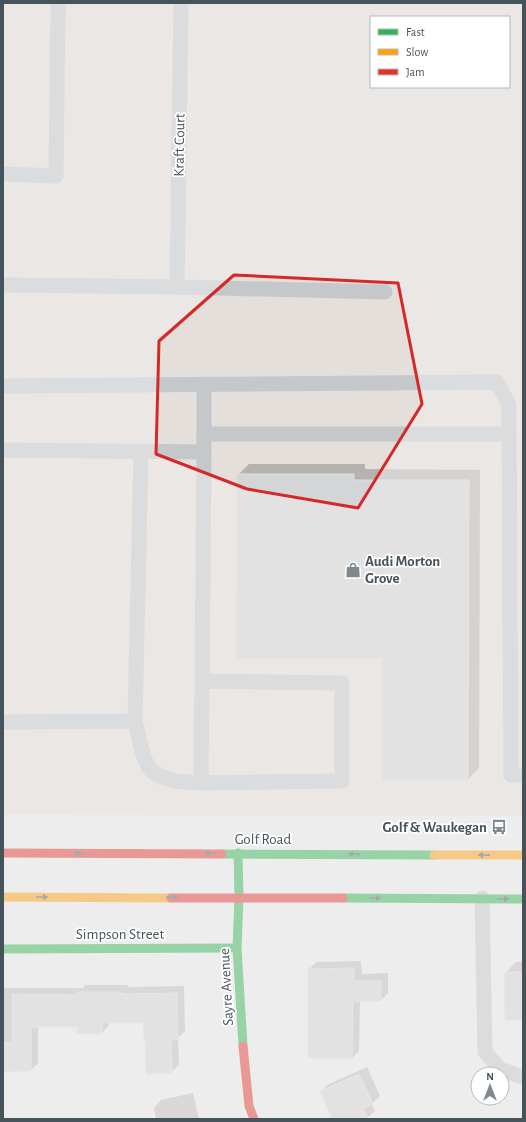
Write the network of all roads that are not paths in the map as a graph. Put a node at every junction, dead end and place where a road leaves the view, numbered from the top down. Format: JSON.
{"nodes":[{"id":1,"x":58,"y":3,"type":"edge"},
{"id":2,"x":181,"y":3,"type":"edge"},
{"id":3,"x":3,"y":174,"type":"edge"},
{"id":4,"x":3,"y":285,"type":"edge"},
{"id":5,"x":177,"y":287,"type":"junction"},
{"id":6,"x":386,"y":292,"type":"dead end"},
{"id":7,"x":204,"y":384,"type":"junction"},
{"id":8,"x":3,"y":386,"type":"edge"},
{"id":9,"x":204,"y":434,"type":"junction"},
{"id":10,"x":509,"y":434,"type":"junction"},
{"id":11,"x":3,"y":450,"type":"edge"},
{"id":12,"x":141,"y":452,"type":"junction"},
{"id":13,"x":204,"y":452,"type":"junction"},
{"id":14,"x":516,"y":462,"type":"edge"},
{"id":15,"x":202,"y":681,"type":"junction"},
{"id":16,"x":135,"y":720,"type":"junction"},
{"id":17,"x":3,"y":722,"type":"edge"},
{"id":18,"x":523,"y":775,"type":"edge"},
{"id":19,"x":201,"y":783,"type":"junction"},
{"id":20,"x":3,"y":853,"type":"edge"},
{"id":21,"x":238,"y":853,"type":"junction"},
{"id":22,"x":523,"y":856,"type":"edge"},
{"id":23,"x":3,"y":897,"type":"edge"},
{"id":24,"x":239,"y":898,"type":"junction"},
{"id":25,"x":482,"y":898,"type":"junction"},
{"id":26,"x":523,"y":899,"type":"edge"},
{"id":27,"x":237,"y":948,"type":"junction"},
{"id":28,"x":3,"y":949,"type":"edge"},
{"id":29,"x":523,"y":1076,"type":"edge"},
{"id":30,"x":254,"y":1119,"type":"edge"}],
"edges":[{"from":1,"to":3,"type":"lane"},
{"from":2,"to":5,"type":"lane","name":"Kraft Court"},
{"from":4,"to":5,"type":"lane"},
{"from":5,"to":6,"type":"lane"},
{"from":7,"to":8,"type":"lane"},
{"from":7,"to":9,"type":"lane"},
{"from":7,"to":10,"type":"lane"},
{"from":9,"to":10,"type":"lane"},
{"from":9,"to":13,"type":"lane"},
{"from":10,"to":14,"type":"lane"},
{"from":11,"to":12,"type":"lane"},
{"from":12,"to":13,"type":"lane"},
{"from":12,"to":16,"type":"lane"},
{"from":13,"to":15,"type":"lane"},
{"from":14,"to":18,"type":"lane"},
{"from":15,"to":19,"type":"lane"},
{"from":15,"to":19,"type":"lane"},
{"from":16,"to":17,"type":"lane"},
{"from":16,"to":19,"type":"lane"},
{"from":21,"to":20,"type":"main road","name":"Golf Road","one_way":true},
{"from":22,"to":21,"type":"main road","name":"Golf Road","one_way":true},
{"from":21,"to":24,"type":"main road","name":"Sayre Avenue"},
{"from":23,"to":24,"type":"main road","one_way":true},
{"from":24,"to":25,"type":"main road","one_way":true},
{"from":24,"to":27,"type":"main road","name":"Sayre Avenue"},
{"from":25,"to":26,"type":"main road","one_way":true},
{"from":25,"to":29,"type":"lane"},
{"from":27,"to":28,"type":"main road","name":"Simpson Street"},
{"from":27,"to":30,"type":"main road","name":"Sayre Avenue"}]}
